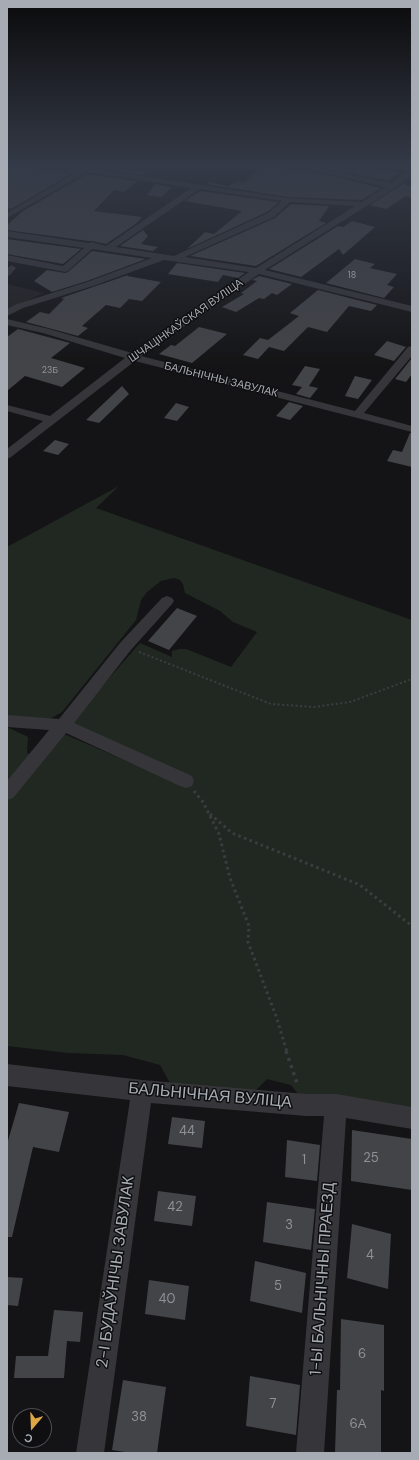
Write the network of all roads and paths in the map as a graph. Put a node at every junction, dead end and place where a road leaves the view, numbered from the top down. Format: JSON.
{"nodes":[{"id":1,"x":131,"y":233,"type":"edge"},
{"id":2,"x":232,"y":233,"type":"edge"},
{"id":3,"x":318,"y":233,"type":"edge"},
{"id":4,"x":7,"y":234,"type":"edge"},
{"id":5,"x":92,"y":245,"type":"junction"},
{"id":6,"x":109,"y":248,"type":"junction"},
{"id":7,"x":164,"y":256,"type":"junction"},
{"id":8,"x":7,"y":258,"type":"edge"},
{"id":9,"x":175,"y":258,"type":"junction"},
{"id":10,"x":9,"y":269,"type":"edge"},
{"id":11,"x":259,"y":270,"type":"junction"},
{"id":12,"x":30,"y":271,"type":"dead end"},
{"id":13,"x":412,"y":309,"type":"edge"},
{"id":14,"x":7,"y":312,"type":"edge"},
{"id":15,"x":7,"y":322,"type":"edge"},
{"id":16,"x":412,"y":349,"type":"edge"},
{"id":17,"x":133,"y":358,"type":"junction"},
{"id":18,"x":398,"y":366,"type":"junction"},
{"id":19,"x":412,"y":369,"type":"edge"},
{"id":20,"x":7,"y":408,"type":"edge"},
{"id":21,"x":357,"y":415,"type":"junction"},
{"id":22,"x":52,"y":420,"type":"junction"},
{"id":23,"x":412,"y":429,"type":"edge"},
{"id":24,"x":7,"y":455,"type":"edge"},
{"id":25,"x":167,"y":601,"type":"dead end"},
{"id":26,"x":125,"y":647,"type":"junction"},
{"id":27,"x":412,"y":679,"type":"edge"},
{"id":28,"x":7,"y":721,"type":"edge"},
{"id":29,"x":63,"y":725,"type":"junction"},
{"id":30,"x":186,"y":781,"type":"joint"},
{"id":31,"x":7,"y":793,"type":"edge"},
{"id":32,"x":208,"y":812,"type":"junction"},
{"id":33,"x":412,"y":926,"type":"edge"},
{"id":34,"x":7,"y":1075,"type":"edge"},
{"id":35,"x":142,"y":1091,"type":"junction"},
{"id":36,"x":306,"y":1105,"type":"junction"},
{"id":37,"x":336,"y":1105,"type":"junction"},
{"id":38,"x":412,"y":1118,"type":"edge"},
{"id":39,"x":90,"y":1453,"type":"edge"},
{"id":40,"x":310,"y":1453,"type":"edge"}],
"edges":[{"from":1,"to":6,"type":"street"},
{"from":2,"to":9,"type":"street"},
{"from":3,"to":11,"type":"street","name":"ШЧАЦІНКАЎСКАЯ ВУЛІЦА"},
{"from":4,"to":5,"type":"street"},
{"from":5,"to":6,"type":"street"},
{"from":5,"to":8,"type":"street"},
{"from":6,"to":7,"type":"street"},
{"from":7,"to":9,"type":"street"},
{"from":7,"to":14,"type":"street"},
{"from":9,"to":11,"type":"street"},
{"from":10,"to":12,"type":"street"},
{"from":11,"to":13,"type":"street"},
{"from":11,"to":17,"type":"street","name":"ШЧАЦІНКАЎСКАЯ ВУЛІЦА"},
{"from":15,"to":17,"type":"street","name":"БАЛЬНІЧНЫ ЗАВУЛАК"},
{"from":16,"to":18,"type":"street"},
{"from":17,"to":21,"type":"street","name":"БАЛЬНІЧНЫ ЗАВУЛАК"},
{"from":17,"to":22,"type":"street","name":"ШЧАЦІНКАЎСКАЯ ВУЛІЦА"},
{"from":18,"to":19,"type":"street"},
{"from":18,"to":21,"type":"street"},
{"from":20,"to":22,"type":"street"},
{"from":21,"to":23,"type":"street","name":"БАЛЬНІЧНЫ ЗАВУЛАК"},
{"from":22,"to":24,"type":"street","name":"ШЧАЦІНКАЎСКАЯ ВУЛІЦА"},
{"from":25,"to":26,"type":"street"},
{"from":26,"to":27,"type":"path"},
{"from":26,"to":29,"type":"street"},
{"from":28,"to":29,"type":"street"},
{"from":29,"to":30,"type":"street"},
{"from":29,"to":31,"type":"street"},
{"from":30,"to":32,"type":"path"},
{"from":32,"to":33,"type":"path"},
{"from":32,"to":36,"type":"path"},
{"from":34,"to":35,"type":"street","name":"БАЛЬНІЧНАЯ ВУЛІЦА"},
{"from":35,"to":36,"type":"street","name":"БАЛЬНІЧНАЯ ВУЛІЦА"},
{"from":35,"to":39,"type":"street","name":"2-І БУДАЎНІЧЫ ЗАВУЛАК"},
{"from":36,"to":37,"type":"street","name":"БАЛЬНІЧНАЯ ВУЛІЦА"},
{"from":37,"to":38,"type":"street","name":"БАЛЬНІЧНАЯ ВУЛІЦА"},
{"from":37,"to":40,"type":"street","name":"1-Ы БАЛЬНІЧНЫ ПРАЕЗД"}]}
